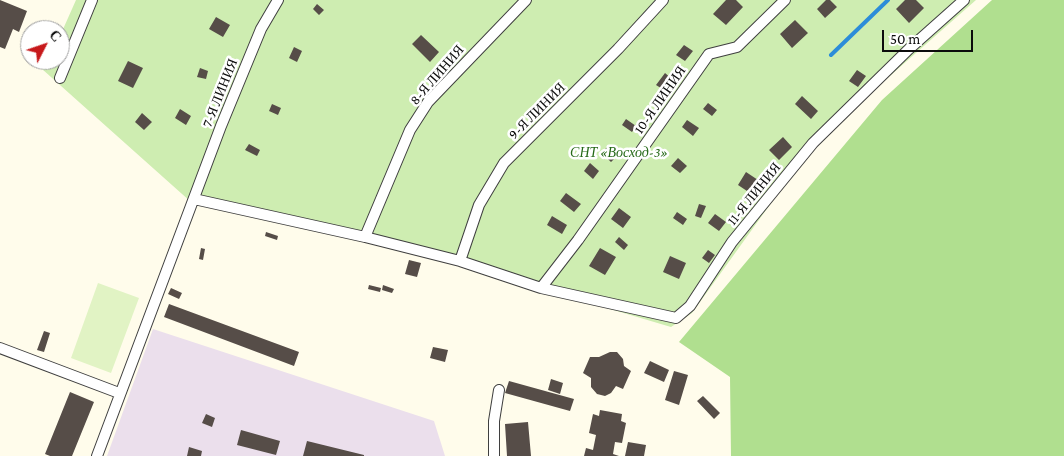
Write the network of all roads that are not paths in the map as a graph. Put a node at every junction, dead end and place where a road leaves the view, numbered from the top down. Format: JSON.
{"nodes":[{"id":1,"x":92,"y":0,"type":"edge"},
{"id":2,"x":278,"y":0,"type":"edge"},
{"id":3,"x":526,"y":0,"type":"edge"},
{"id":4,"x":663,"y":0,"type":"edge"},
{"id":5,"x":785,"y":0,"type":"edge"},
{"id":6,"x":964,"y":0,"type":"edge"},
{"id":7,"x":60,"y":78,"type":"dead end"},
{"id":8,"x":194,"y":199,"type":"junction"},
{"id":9,"x":364,"y":236,"type":"junction"},
{"id":10,"x":460,"y":261,"type":"junction"},
{"id":11,"x":541,"y":288,"type":"junction"},
{"id":12,"x":0,"y":348,"type":"edge"},
{"id":13,"x":499,"y":390,"type":"dead end"},
{"id":14,"x":119,"y":393,"type":"junction"},
{"id":15,"x":97,"y":456,"type":"edge"},
{"id":16,"x":494,"y":456,"type":"edge"}],
"edges":[{"from":1,"to":7,"type":"street"},
{"from":2,"to":8,"type":"street","name":"7-Я ЛИНИЯ"},
{"from":3,"to":9,"type":"street","name":"8-Я ЛИНИЯ"},
{"from":4,"to":10,"type":"street","name":"9-Я ЛИНИЯ"},
{"from":5,"to":11,"type":"street","name":"10-Я ЛИНИЯ"},
{"from":6,"to":11,"type":"street","name":"11-Я ЛИНИЯ"},
{"from":8,"to":9,"type":"street"},
{"from":8,"to":14,"type":"street","name":"7-Я ЛИНИЯ"},
{"from":9,"to":10,"type":"street"},
{"from":10,"to":11,"type":"street"},
{"from":12,"to":14,"type":"street"},
{"from":13,"to":16,"type":"street"},
{"from":14,"to":15,"type":"street","name":"7-Я ЛИНИЯ"}]}
